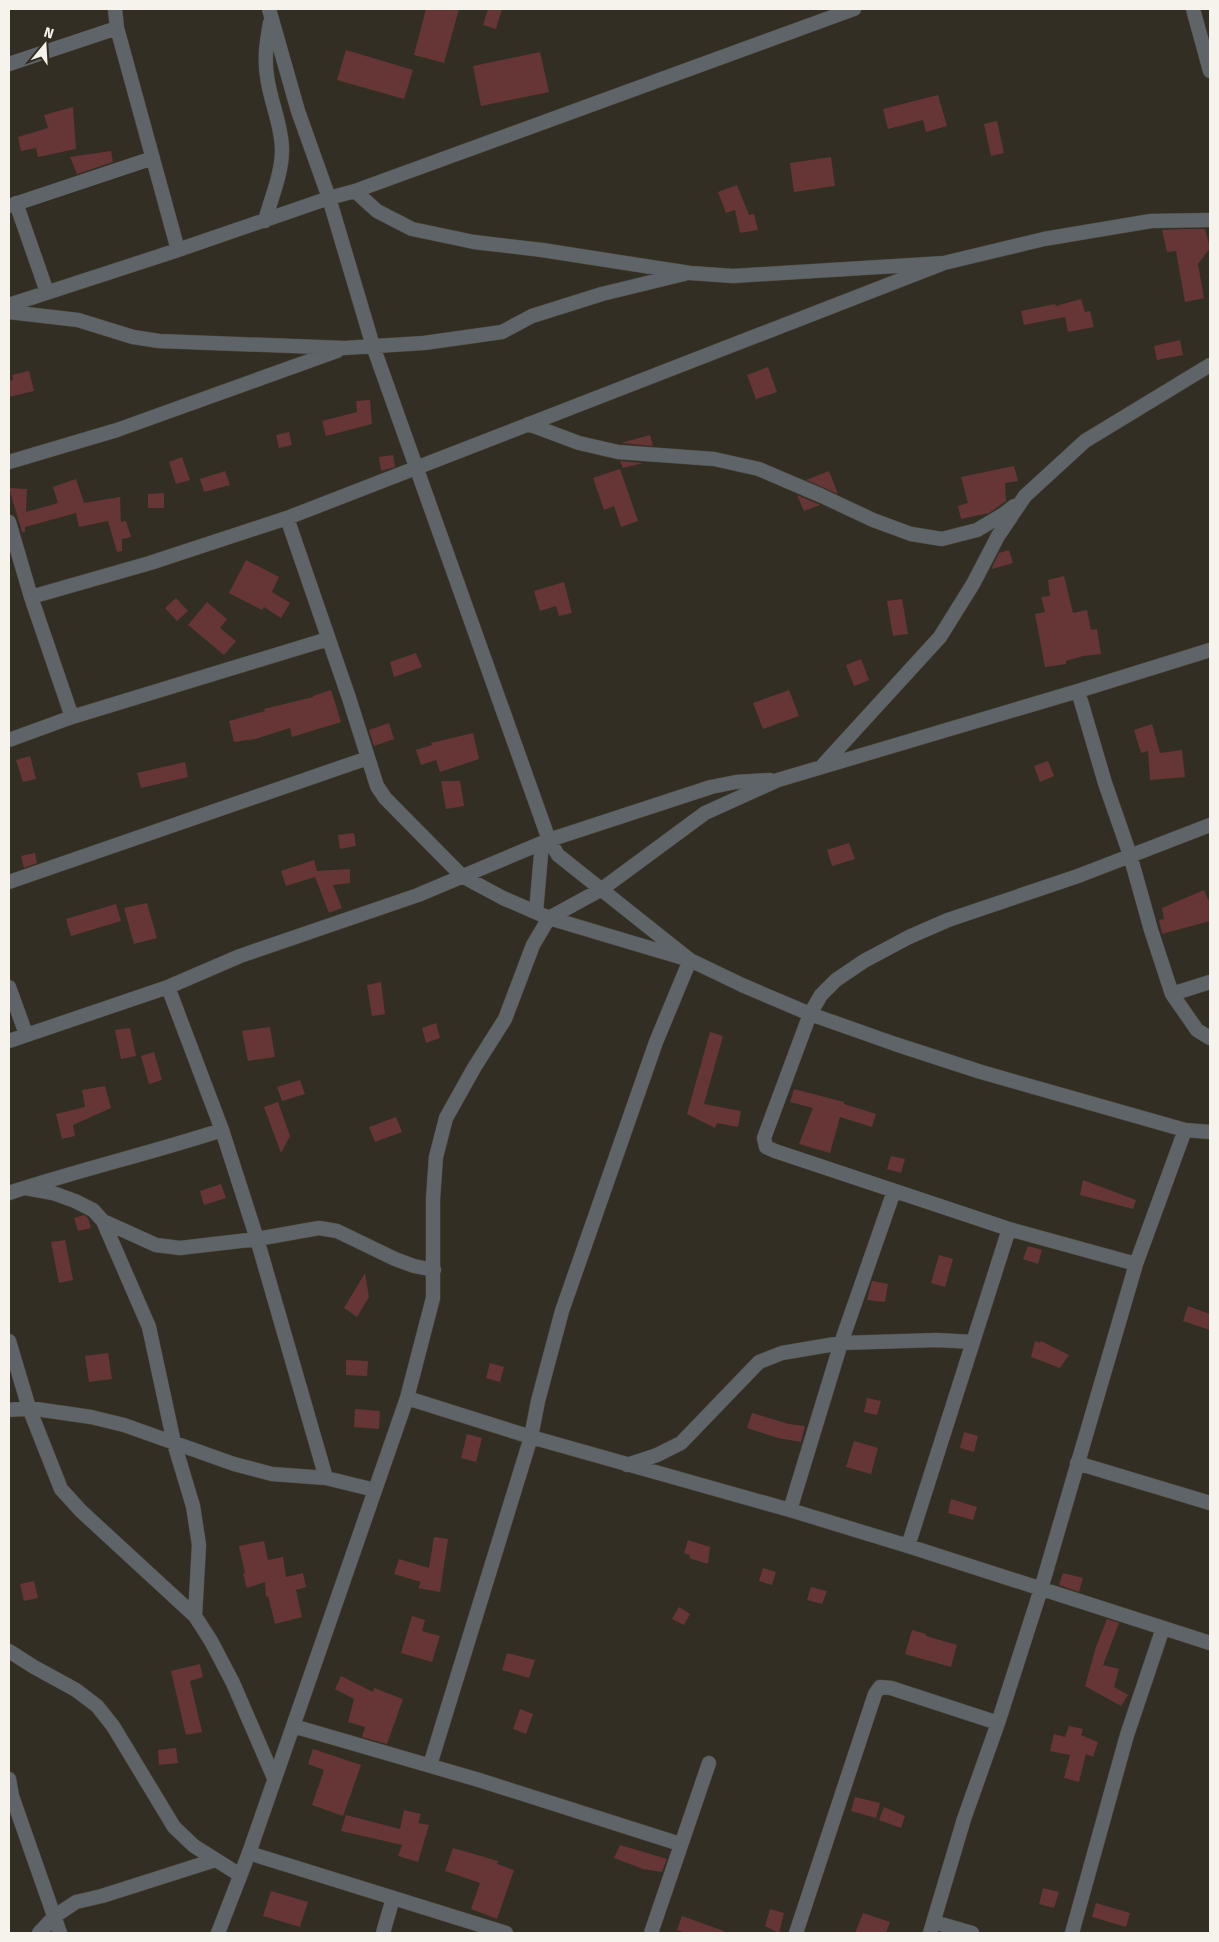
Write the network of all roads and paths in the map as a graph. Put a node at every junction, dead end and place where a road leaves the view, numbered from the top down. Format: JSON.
{"nodes":[{"id":1,"x":115,"y":9,"type":"edge"},
{"id":2,"x":854,"y":9,"type":"edge"},
{"id":3,"x":1193,"y":9,"type":"edge"},
{"id":4,"x":270,"y":13,"type":"edge"},
{"id":5,"x":117,"y":28,"type":"junction"},
{"id":6,"x":9,"y":64,"type":"edge"},
{"id":7,"x":1210,"y":71,"type":"edge"},
{"id":8,"x":153,"y":158,"type":"junction"},
{"id":9,"x":356,"y":191,"type":"junction"},
{"id":10,"x":329,"y":198,"type":"junction"},
{"id":11,"x":13,"y":204,"type":"edge"},
{"id":12,"x":1210,"y":220,"type":"edge"},
{"id":13,"x":264,"y":221,"type":"junction"},
{"id":14,"x":178,"y":250,"type":"junction"},
{"id":15,"x":944,"y":263,"type":"junction"},
{"id":16,"x":690,"y":272,"type":"junction"},
{"id":17,"x":47,"y":292,"type":"junction"},
{"id":18,"x":9,"y":305,"type":"edge"},
{"id":19,"x":9,"y":312,"type":"edge"},
{"id":20,"x":373,"y":346,"type":"junction"},
{"id":21,"x":344,"y":348,"type":"junction"},
{"id":22,"x":1210,"y":364,"type":"edge"},
{"id":23,"x":528,"y":424,"type":"junction"},
{"id":24,"x":9,"y":462,"type":"edge"},
{"id":25,"x":417,"y":467,"type":"junction"},
{"id":26,"x":1026,"y":496,"type":"junction"},
{"id":27,"x":287,"y":518,"type":"junction"},
{"id":28,"x":9,"y":522,"type":"edge"},
{"id":29,"x":31,"y":597,"type":"junction"},
{"id":30,"x":328,"y":639,"type":"junction"},
{"id":31,"x":1210,"y":650,"type":"edge"},
{"id":32,"x":1078,"y":691,"type":"junction"},
{"id":33,"x":72,"y":717,"type":"junction"},
{"id":34,"x":9,"y":740,"type":"edge"},
{"id":35,"x":368,"y":758,"type":"junction"},
{"id":36,"x":822,"y":765,"type":"junction"},
{"id":37,"x":778,"y":780,"type":"junction"},
{"id":38,"x":1210,"y":825,"type":"edge"},
{"id":39,"x":546,"y":841,"type":"junction"},
{"id":40,"x":1130,"y":855,"type":"junction"},
{"id":41,"x":462,"y":876,"type":"junction"},
{"id":42,"x":9,"y":882,"type":"edge"},
{"id":43,"x":602,"y":889,"type":"junction"},
{"id":44,"x":536,"y":912,"type":"junction"},
{"id":45,"x":549,"y":918,"type":"junction"},
{"id":46,"x":690,"y":960,"type":"junction"},
{"id":47,"x":1210,"y":982,"type":"edge"},
{"id":48,"x":9,"y":987,"type":"edge"},
{"id":49,"x":168,"y":987,"type":"junction"},
{"id":50,"x":1172,"y":994,"type":"junction"},
{"id":51,"x":810,"y":1014,"type":"junction"},
{"id":52,"x":26,"y":1034,"type":"junction"},
{"id":53,"x":1210,"y":1038,"type":"edge"},
{"id":54,"x":9,"y":1041,"type":"edge"},
{"id":55,"x":222,"y":1130,"type":"junction"},
{"id":56,"x":1185,"y":1130,"type":"junction"},
{"id":57,"x":1210,"y":1132,"type":"edge"},
{"id":58,"x":25,"y":1188,"type":"junction"},
{"id":59,"x":894,"y":1190,"type":"junction"},
{"id":60,"x":9,"y":1193,"type":"edge"},
{"id":61,"x":103,"y":1221,"type":"junction"},
{"id":62,"x":1009,"y":1228,"type":"junction"},
{"id":63,"x":257,"y":1239,"type":"junction"},
{"id":64,"x":1136,"y":1264,"type":"junction"},
{"id":65,"x":434,"y":1270,"type":"junction"},
{"id":66,"x":9,"y":1340,"type":"edge"},
{"id":67,"x":973,"y":1342,"type":"junction"},
{"id":68,"x":841,"y":1344,"type":"junction"},
{"id":69,"x":407,"y":1398,"type":"junction"},
{"id":70,"x":29,"y":1408,"type":"junction"},
{"id":71,"x":9,"y":1410,"type":"edge"},
{"id":72,"x":531,"y":1437,"type":"junction"},
{"id":73,"x":174,"y":1443,"type":"junction"},
{"id":74,"x":1077,"y":1463,"type":"junction"},
{"id":75,"x":627,"y":1465,"type":"junction"},
{"id":76,"x":326,"y":1478,"type":"junction"},
{"id":77,"x":375,"y":1490,"type":"junction"},
{"id":78,"x":1209,"y":1500,"type":"edge"},
{"id":79,"x":790,"y":1510,"type":"junction"},
{"id":80,"x":908,"y":1546,"type":"junction"},
{"id":81,"x":1041,"y":1588,"type":"junction"},
{"id":82,"x":195,"y":1616,"type":"junction"},
{"id":83,"x":1163,"y":1628,"type":"junction"},
{"id":84,"x":1210,"y":1644,"type":"edge"},
{"id":85,"x":9,"y":1651,"type":"edge"},
{"id":86,"x":998,"y":1723,"type":"junction"},
{"id":87,"x":292,"y":1726,"type":"junction"},
{"id":88,"x":709,"y":1763,"type":"dead end"},
{"id":89,"x":430,"y":1765,"type":"junction"},
{"id":90,"x":274,"y":1778,"type":"junction"},
{"id":91,"x":9,"y":1779,"type":"edge"},
{"id":92,"x":10,"y":1796,"type":"edge"},
{"id":93,"x":680,"y":1844,"type":"junction"},
{"id":94,"x":249,"y":1853,"type":"junction"},
{"id":95,"x":215,"y":1860,"type":"junction"},
{"id":96,"x":240,"y":1875,"type":"junction"},
{"id":97,"x":393,"y":1898,"type":"junction"},
{"id":98,"x":55,"y":1916,"type":"junction"},
{"id":99,"x":932,"y":1928,"type":"edge"},
{"id":100,"x":39,"y":1933,"type":"edge"},
{"id":101,"x":60,"y":1933,"type":"edge"},
{"id":102,"x":218,"y":1933,"type":"edge"},
{"id":103,"x":382,"y":1933,"type":"edge"},
{"id":104,"x":506,"y":1933,"type":"edge"},
{"id":105,"x":651,"y":1933,"type":"edge"},
{"id":106,"x":796,"y":1933,"type":"edge"},
{"id":107,"x":972,"y":1933,"type":"edge"},
{"id":108,"x":1072,"y":1933,"type":"edge"}],
"edges":[{"from":1,"to":5,"type":"street"},
{"from":2,"to":9,"type":"street"},
{"from":3,"to":7,"type":"street"},
{"from":4,"to":10,"type":"street"},
{"from":4,"to":13,"type":"street"},
{"from":5,"to":6,"type":"street"},
{"from":5,"to":8,"type":"street"},
{"from":8,"to":11,"type":"street"},
{"from":8,"to":14,"type":"street"},
{"from":9,"to":10,"type":"street"},
{"from":9,"to":16,"type":"street"},
{"from":10,"to":13,"type":"street"},
{"from":10,"to":20,"type":"street"},
{"from":11,"to":17,"type":"street"},
{"from":12,"to":15,"type":"street"},
{"from":13,"to":14,"type":"street"},
{"from":14,"to":17,"type":"street"},
{"from":15,"to":16,"type":"street"},
{"from":15,"to":23,"type":"street"},
{"from":16,"to":20,"type":"street"},
{"from":17,"to":18,"type":"street"},
{"from":19,"to":21,"type":"street"},
{"from":20,"to":21,"type":"street"},
{"from":20,"to":25,"type":"street"},
{"from":21,"to":24,"type":"street"},
{"from":22,"to":26,"type":"street"},
{"from":23,"to":25,"type":"street"},
{"from":23,"to":26,"type":"street"},
{"from":25,"to":27,"type":"street"},
{"from":25,"to":39,"type":"street"},
{"from":26,"to":36,"type":"street"},
{"from":27,"to":29,"type":"street"},
{"from":27,"to":30,"type":"street"},
{"from":28,"to":29,"type":"street"},
{"from":29,"to":33,"type":"street"},
{"from":30,"to":33,"type":"street"},
{"from":30,"to":35,"type":"street"},
{"from":31,"to":32,"type":"street"},
{"from":32,"to":36,"type":"street"},
{"from":32,"to":40,"type":"street"},
{"from":33,"to":34,"type":"street"},
{"from":35,"to":41,"type":"street"},
{"from":35,"to":42,"type":"street"},
{"from":36,"to":37,"type":"street"},
{"from":37,"to":39,"type":"street"},
{"from":37,"to":43,"type":"street"},
{"from":38,"to":40,"type":"street"},
{"from":39,"to":41,"type":"street"},
{"from":39,"to":43,"type":"street"},
{"from":39,"to":44,"type":"street"},
{"from":40,"to":50,"type":"street"},
{"from":40,"to":51,"type":"street"},
{"from":41,"to":44,"type":"street"},
{"from":41,"to":49,"type":"street"},
{"from":43,"to":45,"type":"street"},
{"from":43,"to":46,"type":"street"},
{"from":44,"to":45,"type":"street"},
{"from":45,"to":46,"type":"street"},
{"from":45,"to":65,"type":"street"},
{"from":46,"to":51,"type":"street"},
{"from":46,"to":72,"type":"street"},
{"from":47,"to":50,"type":"street"},
{"from":48,"to":52,"type":"street"},
{"from":49,"to":52,"type":"street"},
{"from":49,"to":55,"type":"street"},
{"from":50,"to":53,"type":"street"},
{"from":51,"to":56,"type":"street"},
{"from":51,"to":59,"type":"street"},
{"from":52,"to":54,"type":"street"},
{"from":55,"to":58,"type":"street"},
{"from":55,"to":63,"type":"street"},
{"from":56,"to":57,"type":"street"},
{"from":56,"to":64,"type":"street"},
{"from":58,"to":60,"type":"street"},
{"from":58,"to":61,"type":"street"},
{"from":59,"to":62,"type":"street"},
{"from":59,"to":68,"type":"street"},
{"from":61,"to":63,"type":"street"},
{"from":61,"to":73,"type":"street"},
{"from":62,"to":64,"type":"street"},
{"from":62,"to":67,"type":"street"},
{"from":63,"to":65,"type":"street"},
{"from":63,"to":76,"type":"street"},
{"from":64,"to":74,"type":"street"},
{"from":65,"to":69,"type":"street"},
{"from":66,"to":70,"type":"street"},
{"from":67,"to":68,"type":"street"},
{"from":67,"to":80,"type":"street"},
{"from":68,"to":75,"type":"street"},
{"from":68,"to":79,"type":"street"},
{"from":69,"to":72,"type":"street"},
{"from":69,"to":77,"type":"street"},
{"from":70,"to":71,"type":"street"},
{"from":70,"to":73,"type":"street"},
{"from":70,"to":82,"type":"street"},
{"from":72,"to":75,"type":"street"},
{"from":72,"to":89,"type":"street"},
{"from":73,"to":76,"type":"street"},
{"from":73,"to":82,"type":"street"},
{"from":74,"to":78,"type":"street"},
{"from":74,"to":81,"type":"street"},
{"from":75,"to":79,"type":"street"},
{"from":76,"to":77,"type":"street"},
{"from":77,"to":87,"type":"street"},
{"from":79,"to":80,"type":"street"},
{"from":80,"to":81,"type":"street"},
{"from":81,"to":83,"type":"street"},
{"from":81,"to":86,"type":"street"},
{"from":82,"to":90,"type":"street"},
{"from":83,"to":84,"type":"street"},
{"from":83,"to":108,"type":"street"},
{"from":85,"to":95,"type":"street"},
{"from":86,"to":99,"type":"street"},
{"from":86,"to":106,"type":"street"},
{"from":87,"to":89,"type":"street"},
{"from":87,"to":90,"type":"street"},
{"from":88,"to":93,"type":"street"},
{"from":89,"to":93,"type":"street"},
{"from":90,"to":94,"type":"street"},
{"from":91,"to":92,"type":"street"},
{"from":92,"to":98,"type":"street"},
{"from":93,"to":105,"type":"street"},
{"from":94,"to":96,"type":"street"},
{"from":94,"to":97,"type":"street"},
{"from":95,"to":96,"type":"street"},
{"from":95,"to":98,"type":"street"},
{"from":96,"to":102,"type":"street"},
{"from":97,"to":103,"type":"street"},
{"from":97,"to":104,"type":"street"},
{"from":98,"to":100,"type":"street"},
{"from":98,"to":101,"type":"street"},
{"from":99,"to":107,"type":"street"}]}
